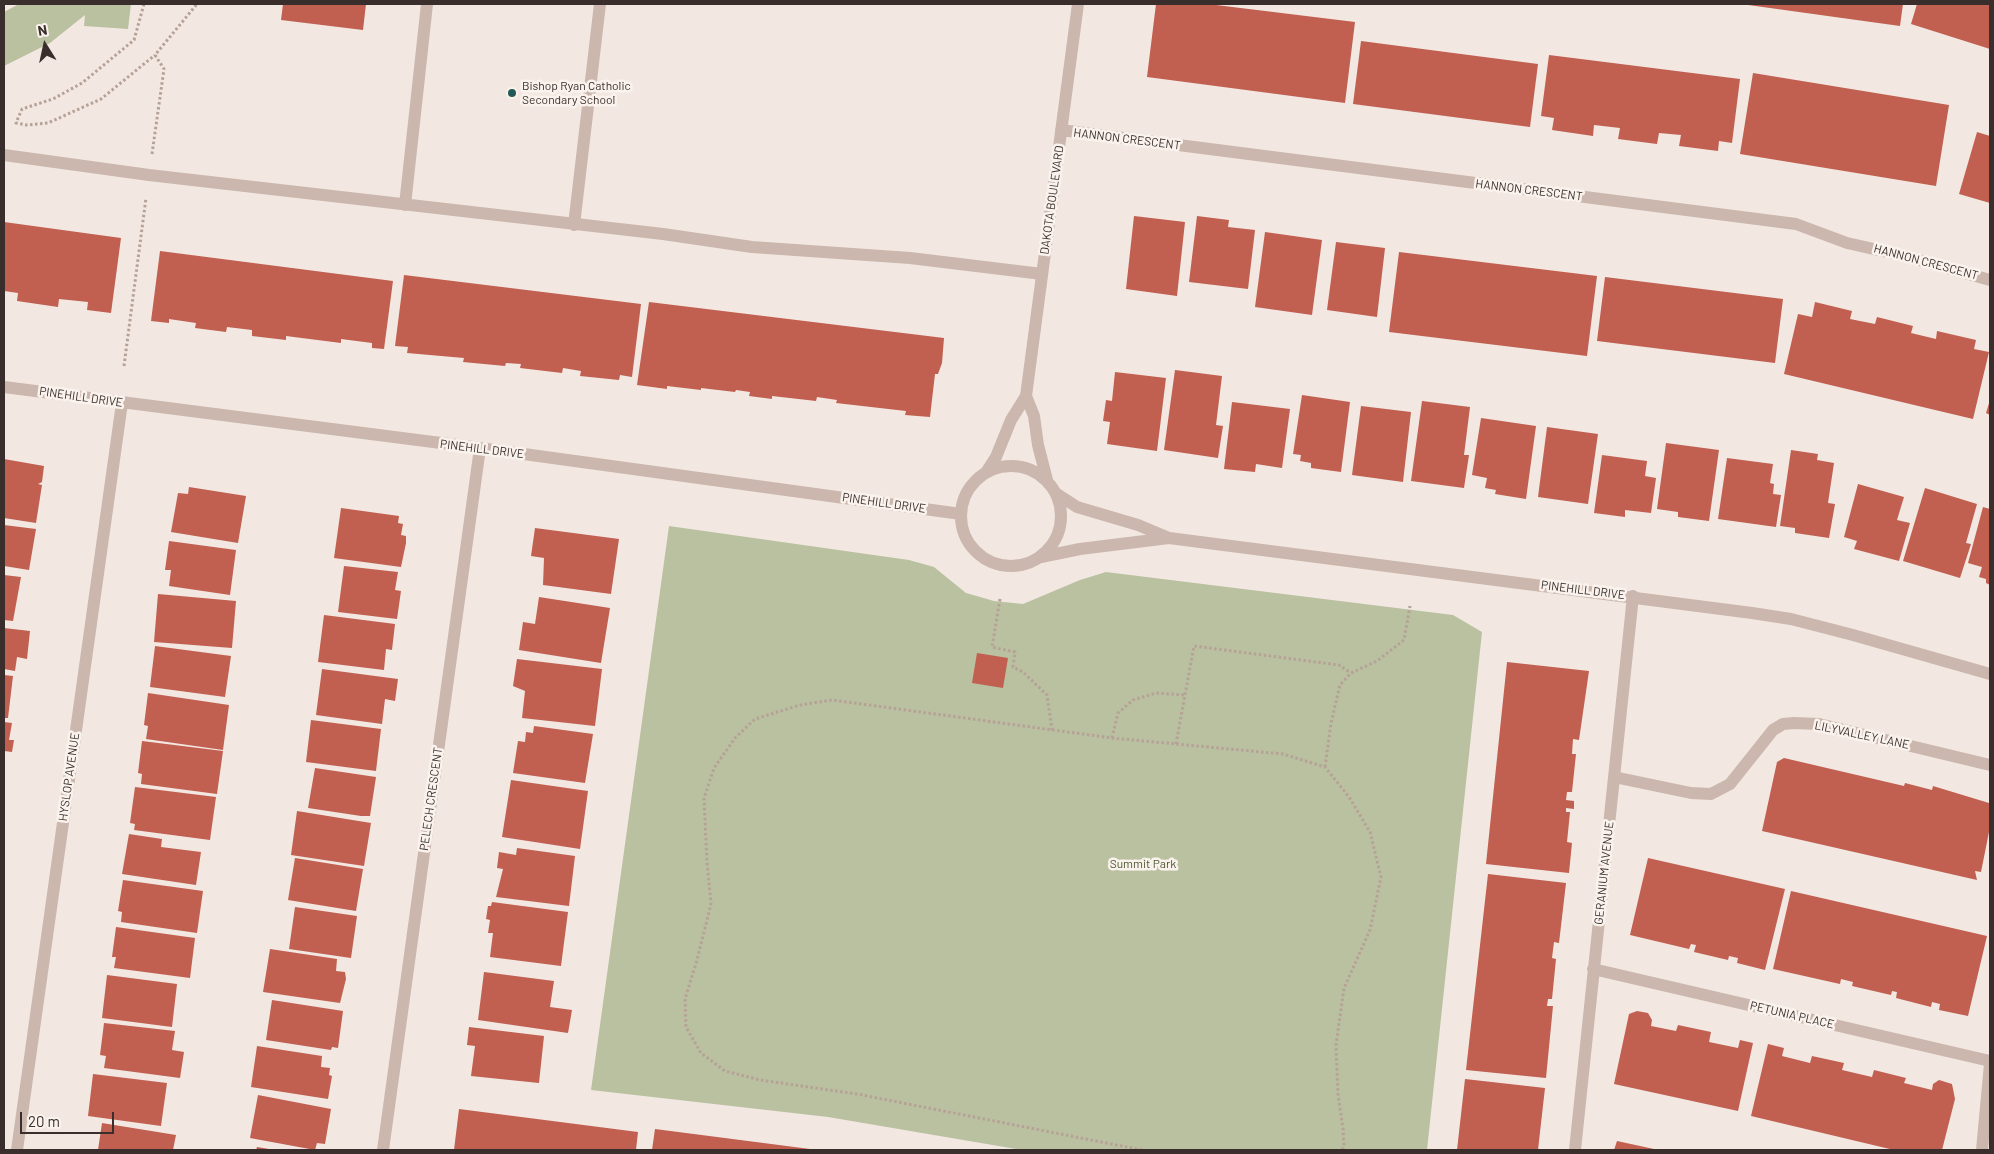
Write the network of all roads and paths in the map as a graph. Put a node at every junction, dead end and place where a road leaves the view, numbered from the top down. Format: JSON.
{"nodes":[{"id":1,"x":144,"y":4,"type":"edge"},
{"id":2,"x":427,"y":4,"type":"edge"},
{"id":3,"x":600,"y":4,"type":"edge"},
{"id":4,"x":1078,"y":4,"type":"edge"},
{"id":5,"x":155,"y":55,"type":"dead end"},
{"id":6,"x":1061,"y":130,"type":"junction"},
{"id":7,"x":4,"y":155,"type":"edge"},
{"id":8,"x":405,"y":205,"type":"junction"},
{"id":9,"x":574,"y":225,"type":"junction"},
{"id":10,"x":1042,"y":274,"type":"junction"},
{"id":11,"x":1990,"y":280,"type":"edge"},
{"id":12,"x":4,"y":387,"type":"edge"},
{"id":13,"x":1026,"y":396,"type":"junction"},
{"id":14,"x":122,"y":403,"type":"junction"},
{"id":15,"x":480,"y":448,"type":"junction"},
{"id":16,"x":987,"y":471,"type":"junction"},
{"id":17,"x":1047,"y":480,"type":"junction"},
{"id":18,"x":1057,"y":494,"type":"junction"},
{"id":19,"x":961,"y":514,"type":"junction"},
{"id":20,"x":1169,"y":538,"type":"junction"},
{"id":21,"x":1040,"y":557,"type":"junction"},
{"id":22,"x":1633,"y":596,"type":"junction"},
{"id":23,"x":1000,"y":599,"type":"dead end"},
{"id":24,"x":1410,"y":606,"type":"dead end"},
{"id":25,"x":1351,"y":673,"type":"junction"},
{"id":26,"x":1990,"y":674,"type":"edge"},
{"id":27,"x":1184,"y":695,"type":"junction"},
{"id":28,"x":1052,"y":730,"type":"junction"},
{"id":29,"x":1112,"y":738,"type":"junction"},
{"id":30,"x":1176,"y":744,"type":"junction"},
{"id":31,"x":1990,"y":765,"type":"edge"},
{"id":32,"x":1325,"y":767,"type":"junction"},
{"id":33,"x":1614,"y":777,"type":"junction"},
{"id":34,"x":1593,"y":969,"type":"junction"},
{"id":35,"x":1990,"y":1063,"type":"edge"},
{"id":36,"x":17,"y":1150,"type":"edge"},
{"id":37,"x":383,"y":1150,"type":"edge"},
{"id":38,"x":1142,"y":1150,"type":"edge"},
{"id":39,"x":1342,"y":1150,"type":"edge"},
{"id":40,"x":1575,"y":1150,"type":"edge"},
{"id":41,"x":1982,"y":1150,"type":"edge"}],
"edges":[{"from":1,"to":5,"type":"path"},
{"from":2,"to":8,"type":"street"},
{"from":3,"to":9,"type":"street"},
{"from":4,"to":6,"type":"street","name":"DAKOTA BOULEVARD"},
{"from":6,"to":10,"type":"street","name":"DAKOTA BOULEVARD"},
{"from":6,"to":11,"type":"street","name":"HANNON CRESCENT"},
{"from":7,"to":8,"type":"street"},
{"from":8,"to":9,"type":"street"},
{"from":9,"to":10,"type":"street"},
{"from":10,"to":13,"type":"street","name":"DAKOTA BOULEVARD"},
{"from":12,"to":14,"type":"street","name":"PINEHILL DRIVE"},
{"from":13,"to":16,"type":"street","name":"DAKOTA BOULEVARD"},
{"from":13,"to":17,"type":"street","name":"DAKOTA BOULEVARD"},
{"from":14,"to":15,"type":"street","name":"PINEHILL DRIVE"},
{"from":14,"to":36,"type":"street","name":"HYSLOP AVENUE"},
{"from":15,"to":19,"type":"street","name":"PINEHILL DRIVE"},
{"from":15,"to":37,"type":"street","name":"PELECH CRESCENT"},
{"from":16,"to":17,"type":"street"},
{"from":16,"to":19,"type":"street"},
{"from":17,"to":18,"type":"street"},
{"from":18,"to":20,"type":"street","name":"PINEHILL DRIVE"},
{"from":18,"to":21,"type":"street"},
{"from":19,"to":21,"type":"street"},
{"from":20,"to":21,"type":"street","name":"PINEHILL DRIVE"},
{"from":20,"to":22,"type":"street","name":"PINEHILL DRIVE"},
{"from":22,"to":26,"type":"street","name":"PINEHILL DRIVE"},
{"from":22,"to":33,"type":"street","name":"GERANIUM AVENUE"},
{"from":23,"to":28,"type":"path"},
{"from":24,"to":25,"type":"path"},
{"from":25,"to":27,"type":"path"},
{"from":25,"to":32,"type":"path"},
{"from":27,"to":29,"type":"path"},
{"from":27,"to":30,"type":"path"},
{"from":28,"to":29,"type":"path"},
{"from":28,"to":38,"type":"path"},
{"from":29,"to":30,"type":"path"},
{"from":30,"to":32,"type":"path"},
{"from":31,"to":33,"type":"street","name":"LILYVALLEY LANE"},
{"from":32,"to":39,"type":"path"},
{"from":33,"to":34,"type":"street","name":"GERANIUM AVENUE"},
{"from":34,"to":35,"type":"street","name":"PETUNIA PLACE"},
{"from":34,"to":40,"type":"street","name":"GERANIUM AVENUE"},
{"from":35,"to":41,"type":"street"}]}
